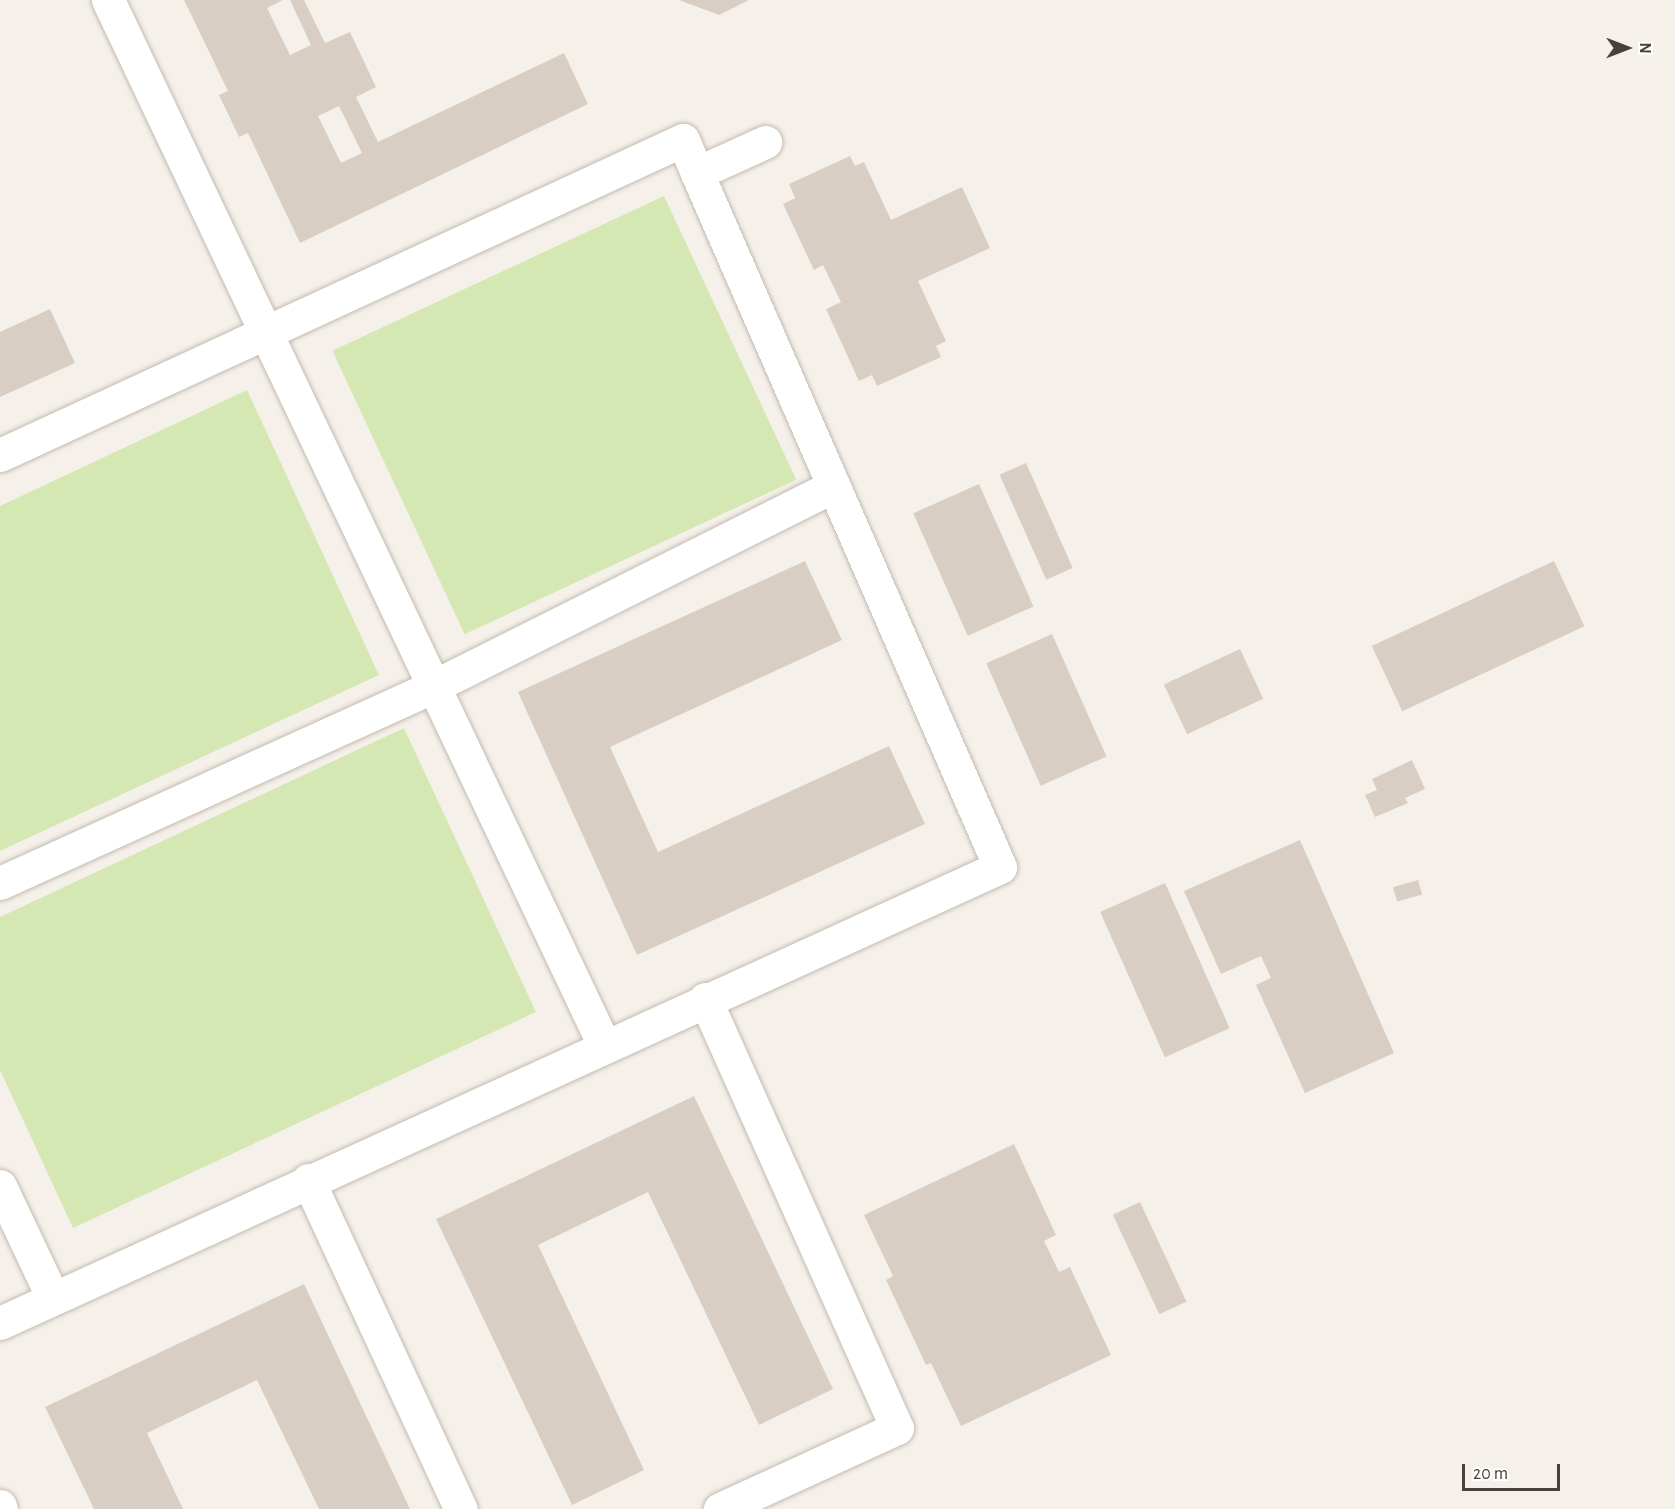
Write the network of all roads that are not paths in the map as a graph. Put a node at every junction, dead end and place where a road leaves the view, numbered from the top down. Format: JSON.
{"nodes":[{"id":1,"x":108,"y":0,"type":"edge"},
{"id":2,"x":765,"y":142,"type":"dead end"},
{"id":3,"x":697,"y":173,"type":"junction"},
{"id":4,"x":268,"y":331,"type":"junction"},
{"id":5,"x":0,"y":455,"type":"edge"},
{"id":6,"x":834,"y":486,"type":"junction"},
{"id":7,"x":434,"y":686,"type":"junction"},
{"id":8,"x":0,"y":883,"type":"edge"},
{"id":9,"x":705,"y":999,"type":"junction"},
{"id":10,"x":604,"y":1047,"type":"junction"},
{"id":11,"x":308,"y":1180,"type":"junction"},
{"id":12,"x":0,"y":1186,"type":"edge"},
{"id":13,"x":53,"y":1298,"type":"junction"},
{"id":14,"x":0,"y":1323,"type":"edge"},
{"id":15,"x":461,"y":1509,"type":"edge"},
{"id":16,"x":720,"y":1509,"type":"edge"}],
"edges":[{"from":1,"to":4,"type":"lane"},
{"from":2,"to":3,"type":"lane"},
{"from":3,"to":4,"type":"lane"},
{"from":3,"to":6,"type":"lane"},
{"from":4,"to":5,"type":"lane"},
{"from":4,"to":7,"type":"lane"},
{"from":6,"to":7,"type":"lane"},
{"from":6,"to":9,"type":"lane"},
{"from":7,"to":8,"type":"lane"},
{"from":7,"to":10,"type":"lane"},
{"from":9,"to":10,"type":"lane"},
{"from":9,"to":16,"type":"lane"},
{"from":10,"to":11,"type":"lane"},
{"from":11,"to":13,"type":"lane"},
{"from":11,"to":15,"type":"lane"},
{"from":12,"to":13,"type":"lane"},
{"from":13,"to":14,"type":"lane"}]}
